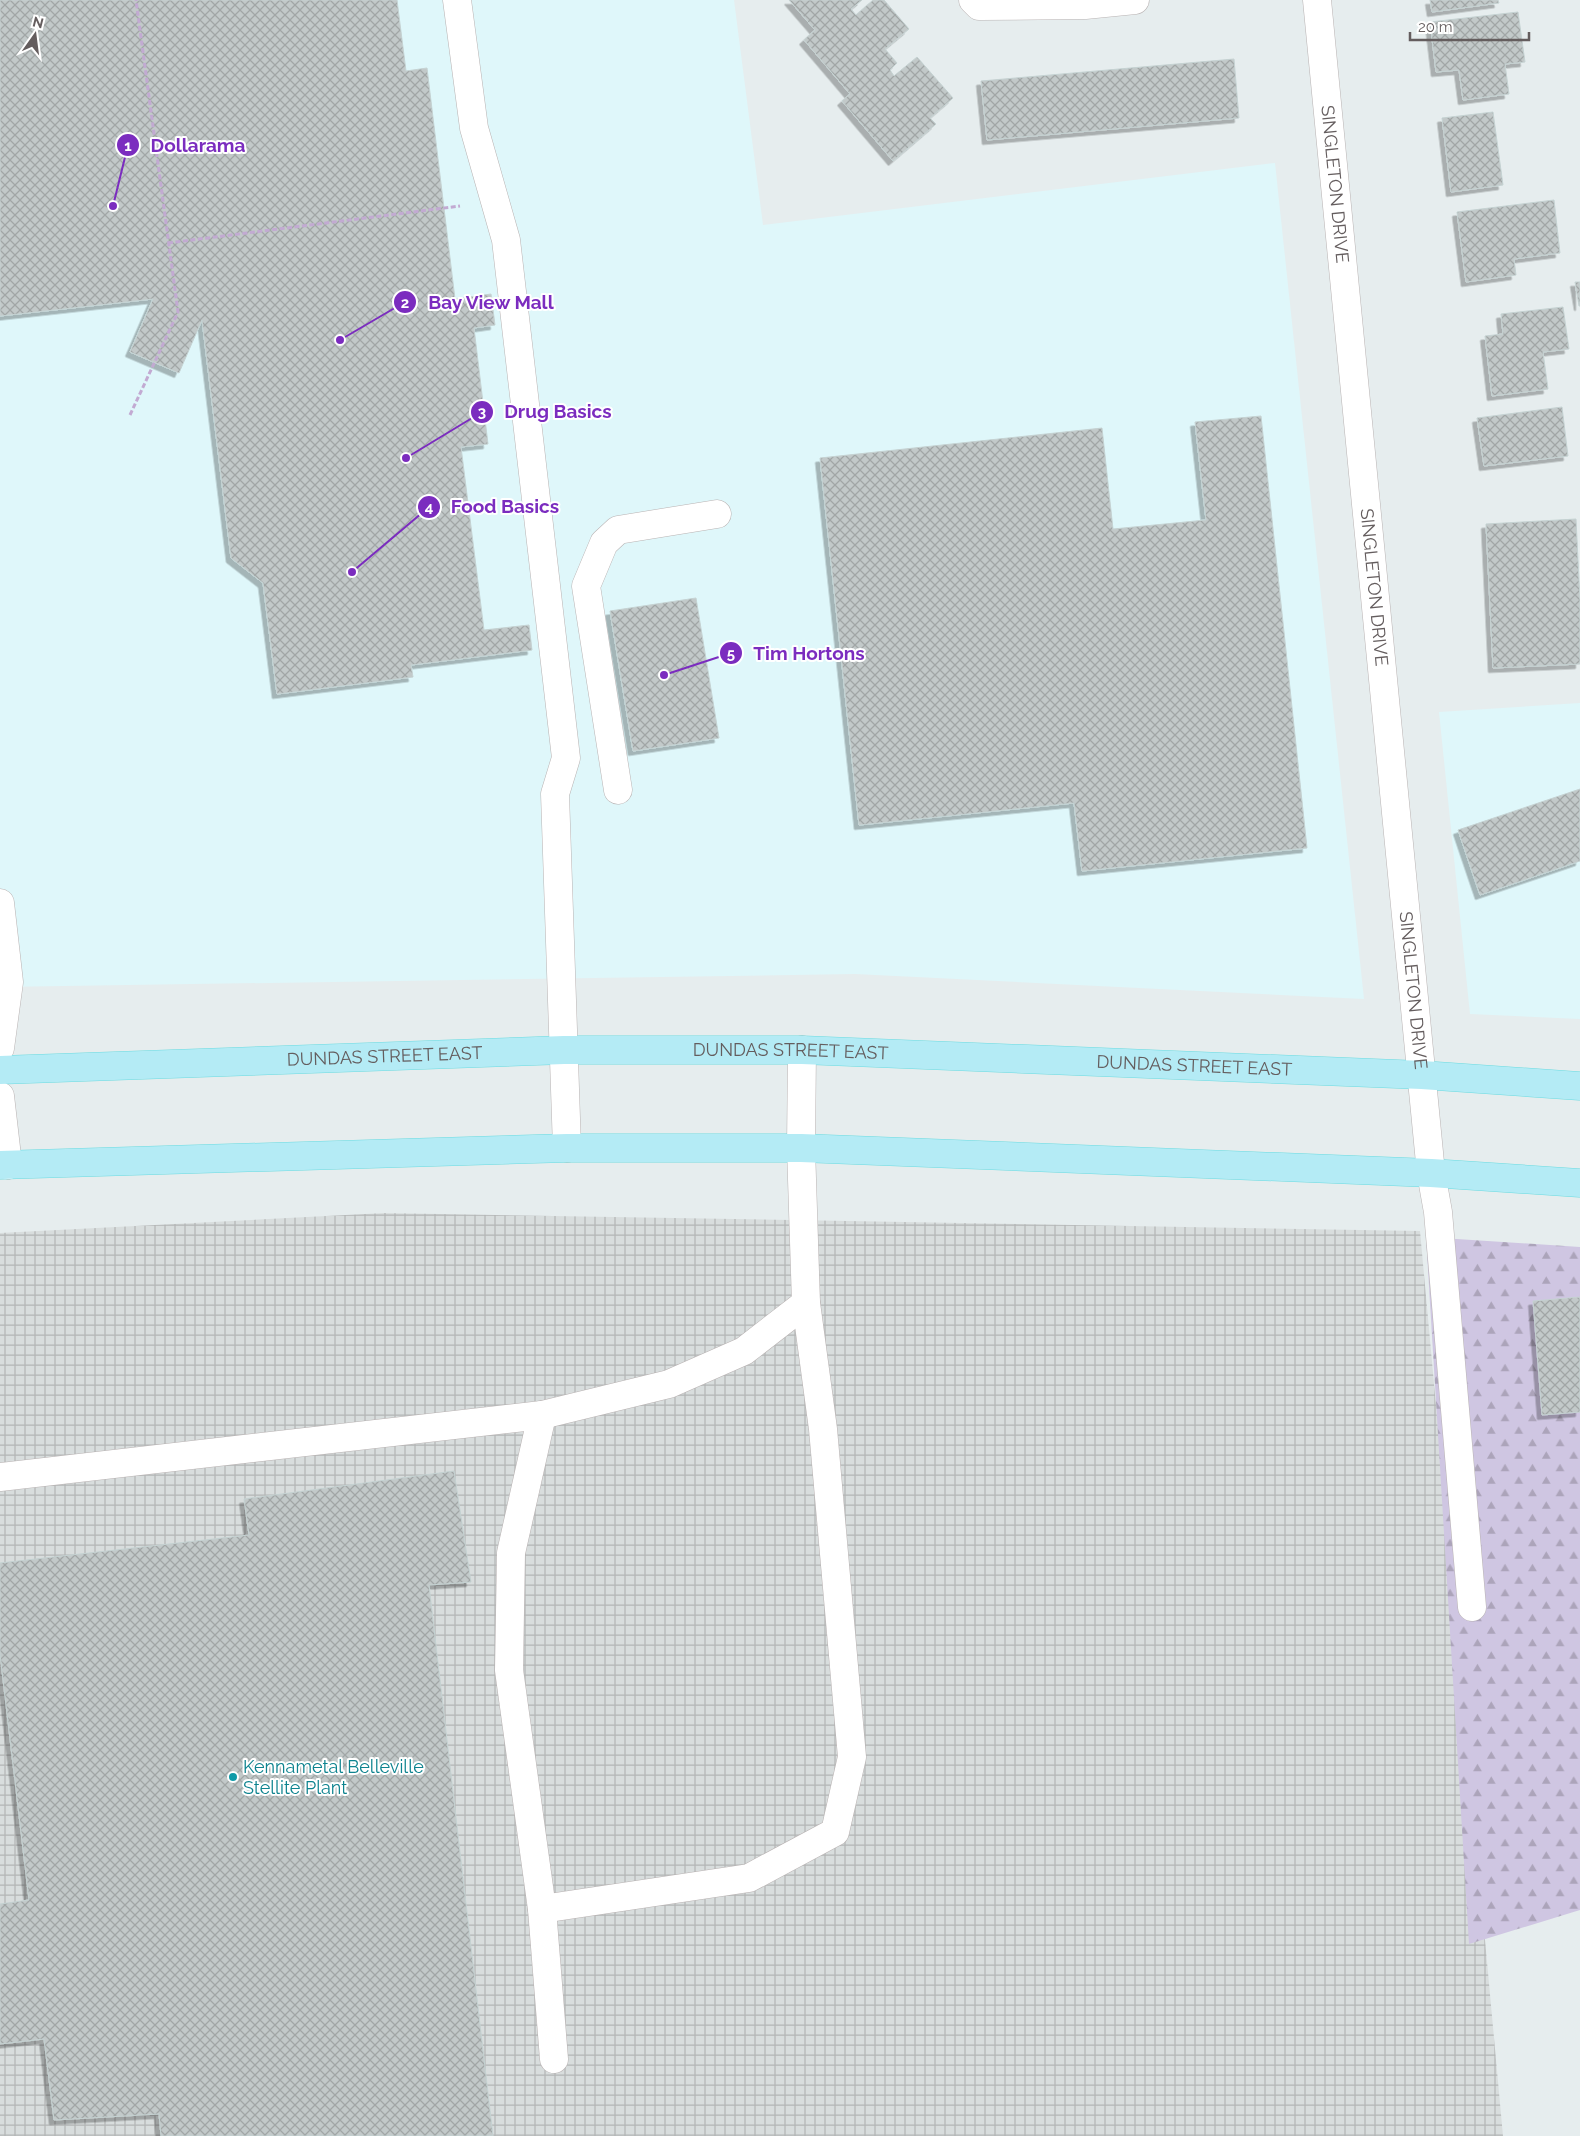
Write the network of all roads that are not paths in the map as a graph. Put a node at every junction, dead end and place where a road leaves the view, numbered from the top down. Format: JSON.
{"nodes":[{"id":1,"x":457,"y":0,"type":"edge"},
{"id":2,"x":973,"y":0,"type":"edge"},
{"id":3,"x":1135,"y":0,"type":"edge"},
{"id":4,"x":1317,"y":0,"type":"edge"},
{"id":5,"x":717,"y":514,"type":"dead end"},
{"id":6,"x":618,"y":790,"type":"dead end"},
{"id":7,"x":0,"y":903,"type":"edge"},
{"id":8,"x":0,"y":1048,"type":"edge"},
{"id":9,"x":564,"y":1050,"type":"junction"},
{"id":10,"x":802,"y":1050,"type":"junction"},
{"id":11,"x":0,"y":1070,"type":"edge"},
{"id":12,"x":1422,"y":1075,"type":"junction"},
{"id":13,"x":1580,"y":1086,"type":"edge"},
{"id":14,"x":0,"y":1096,"type":"edge"},
{"id":15,"x":567,"y":1148,"type":"junction"},
{"id":16,"x":801,"y":1148,"type":"junction"},
{"id":17,"x":4,"y":1165,"type":"edge"},
{"id":18,"x":1431,"y":1173,"type":"junction"},
{"id":19,"x":1580,"y":1183,"type":"edge"},
{"id":20,"x":806,"y":1303,"type":"junction"},
{"id":21,"x":542,"y":1415,"type":"junction"},
{"id":22,"x":0,"y":1476,"type":"edge"},
{"id":23,"x":1472,"y":1607,"type":"dead end"},
{"id":24,"x":542,"y":1909,"type":"junction"},
{"id":25,"x":554,"y":2059,"type":"dead end"}],
"edges":[{"from":1,"to":9,"type":"street"},
{"from":2,"to":3,"type":"street"},
{"from":4,"to":12,"type":"street","name":"SINGLETON DRIVE"},
{"from":5,"to":6,"type":"street"},
{"from":7,"to":8,"type":"street"},
{"from":9,"to":10,"type":"main road","name":"DUNDAS STREET EAST"},
{"from":9,"to":11,"type":"main road","name":"DUNDAS STREET EAST"},
{"from":9,"to":15,"type":"street"},
{"from":10,"to":12,"type":"main road","name":"DUNDAS STREET EAST"},
{"from":10,"to":16,"type":"street"},
{"from":12,"to":13,"type":"main road","name":"DUNDAS STREET EAST"},
{"from":12,"to":18,"type":"street","name":"SINGLETON DRIVE"},
{"from":14,"to":17,"type":"street"},
{"from":15,"to":16,"type":"main road"},
{"from":15,"to":17,"type":"main road"},
{"from":16,"to":18,"type":"main road"},
{"from":16,"to":20,"type":"street"},
{"from":18,"to":19,"type":"main road"},
{"from":18,"to":23,"type":"street","name":"SINGLETON DRIVE"},
{"from":20,"to":21,"type":"street"},
{"from":20,"to":24,"type":"street"},
{"from":21,"to":22,"type":"street"},
{"from":21,"to":24,"type":"street"},
{"from":24,"to":25,"type":"street"}]}
